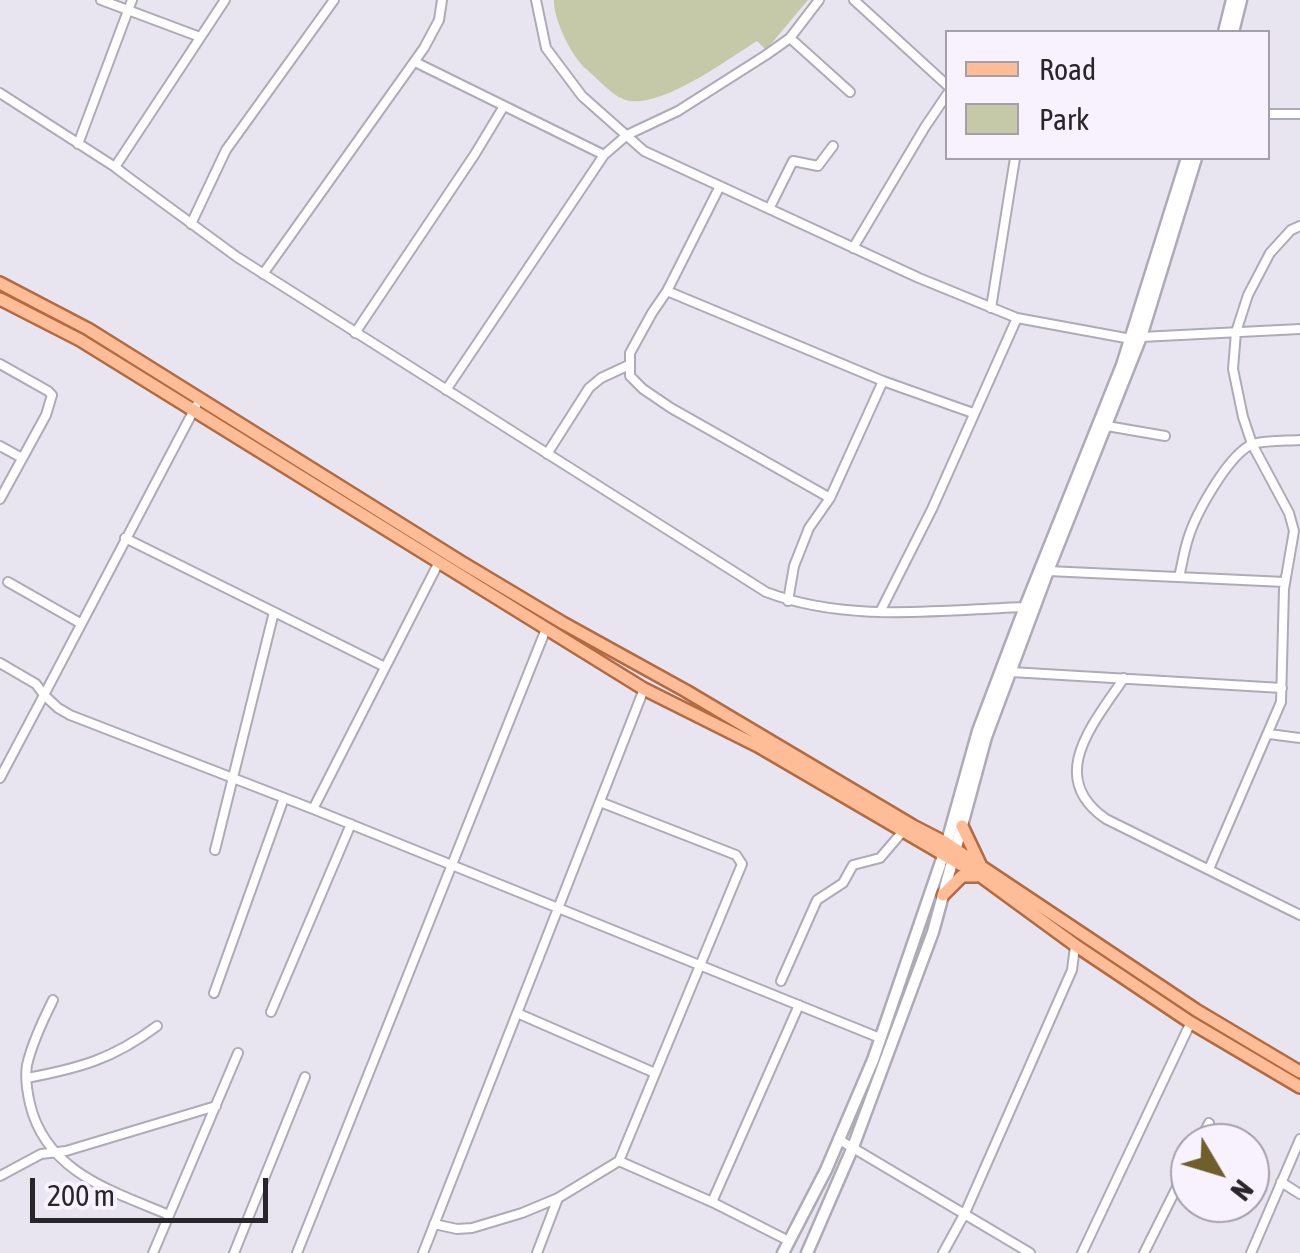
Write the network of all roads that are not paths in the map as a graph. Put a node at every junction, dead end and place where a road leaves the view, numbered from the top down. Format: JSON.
{"nodes":[{"id":1,"x":101,"y":0,"type":"edge"},
{"id":2,"x":132,"y":0,"type":"edge"},
{"id":3,"x":225,"y":0,"type":"edge"},
{"id":4,"x":334,"y":0,"type":"edge"},
{"id":5,"x":442,"y":0,"type":"edge"},
{"id":6,"x":536,"y":0,"type":"edge"},
{"id":7,"x":820,"y":0,"type":"edge"},
{"id":8,"x":854,"y":0,"type":"edge"},
{"id":9,"x":1232,"y":0,"type":"edge"},
{"id":10,"x":1242,"y":0,"type":"edge"},
{"id":11,"x":128,"y":10,"type":"junction"},
{"id":12,"x":1224,"y":30,"type":"edge"},
{"id":13,"x":1233,"y":30,"type":"edge"},
{"id":14,"x":200,"y":38,"type":"junction"},
{"id":15,"x":790,"y":38,"type":"junction"},
{"id":16,"x":415,"y":62,"type":"junction"},
{"id":17,"x":945,"y":87,"type":"edge"},
{"id":18,"x":850,"y":92,"type":"dead end"},
{"id":19,"x":0,"y":93,"type":"edge"},
{"id":20,"x":945,"y":95,"type":"edge"},
{"id":21,"x":504,"y":106,"type":"junction"},
{"id":22,"x":1270,"y":114,"type":"edge"},
{"id":23,"x":1300,"y":114,"type":"edge"},
{"id":24,"x":626,"y":136,"type":"junction"},
{"id":25,"x":78,"y":144,"type":"junction"},
{"id":26,"x":833,"y":146,"type":"dead end"},
{"id":27,"x":604,"y":155,"type":"junction"},
{"id":28,"x":1016,"y":160,"type":"edge"},
{"id":29,"x":1186,"y":160,"type":"edge"},
{"id":30,"x":1195,"y":160,"type":"edge"},
{"id":31,"x":115,"y":166,"type":"junction"},
{"id":32,"x":720,"y":186,"type":"junction"},
{"id":33,"x":769,"y":209,"type":"junction"},
{"id":34,"x":191,"y":224,"type":"junction"},
{"id":35,"x":1300,"y":226,"type":"edge"},
{"id":36,"x":854,"y":248,"type":"junction"},
{"id":37,"x":263,"y":274,"type":"junction"},
{"id":38,"x":0,"y":283,"type":"edge"},
{"id":39,"x":668,"y":291,"type":"junction"},
{"id":40,"x":0,"y":299,"type":"edge"},
{"id":41,"x":992,"y":308,"type":"junction"},
{"id":42,"x":1016,"y":318,"type":"junction"},
{"id":43,"x":1300,"y":329,"type":"edge"},
{"id":44,"x":356,"y":332,"type":"junction"},
{"id":45,"x":1236,"y":332,"type":"junction"},
{"id":46,"x":1136,"y":338,"type":"junction"},
{"id":47,"x":0,"y":364,"type":"edge"},
{"id":48,"x":629,"y":365,"type":"junction"},
{"id":49,"x":883,"y":381,"type":"junction"},
{"id":50,"x":446,"y":390,"type":"junction"},
{"id":51,"x":200,"y":398,"type":"junction"},
{"id":52,"x":193,"y":410,"type":"junction"},
{"id":53,"x":973,"y":413,"type":"junction"},
{"id":54,"x":1107,"y":426,"type":"junction"},
{"id":55,"x":1165,"y":436,"type":"dead end"},
{"id":56,"x":1300,"y":440,"type":"edge"},
{"id":57,"x":1252,"y":444,"type":"junction"},
{"id":58,"x":0,"y":446,"type":"edge"},
{"id":59,"x":546,"y":454,"type":"junction"},
{"id":60,"x":22,"y":458,"type":"junction"},
{"id":61,"x":830,"y":498,"type":"junction"},
{"id":62,"x":0,"y":499,"type":"edge"},
{"id":63,"x":1297,"y":531,"type":"edge"},
{"id":64,"x":124,"y":538,"type":"junction"},
{"id":65,"x":439,"y":562,"type":"junction"},
{"id":66,"x":1048,"y":571,"type":"junction"},
{"id":67,"x":1179,"y":577,"type":"junction"},
{"id":68,"x":8,"y":582,"type":"dead end"},
{"id":69,"x":1286,"y":582,"type":"junction"},
{"id":70,"x":788,"y":601,"type":"junction"},
{"id":71,"x":524,"y":607,"type":"junction"},
{"id":72,"x":1025,"y":607,"type":"junction"},
{"id":73,"x":274,"y":612,"type":"junction"},
{"id":74,"x":880,"y":612,"type":"junction"},
{"id":75,"x":80,"y":623,"type":"junction"},
{"id":76,"x":546,"y":629,"type":"junction"},
{"id":77,"x":0,"y":664,"type":"edge"},
{"id":78,"x":385,"y":668,"type":"junction"},
{"id":79,"x":1011,"y":672,"type":"junction"},
{"id":80,"x":1124,"y":678,"type":"junction"},
{"id":81,"x":1282,"y":688,"type":"junction"},
{"id":82,"x":644,"y":689,"type":"junction"},
{"id":83,"x":44,"y":694,"type":"junction"},
{"id":84,"x":1269,"y":734,"type":"junction"},
{"id":85,"x":1300,"y":738,"type":"edge"},
{"id":86,"x":0,"y":778,"type":"edge"},
{"id":87,"x":233,"y":778,"type":"junction"},
{"id":88,"x":284,"y":798,"type":"junction"},
{"id":89,"x":600,"y":802,"type":"junction"},
{"id":90,"x":313,"y":809,"type":"junction"},
{"id":91,"x":351,"y":824,"type":"junction"},
{"id":92,"x":962,"y":826,"type":"junction"},
{"id":93,"x":904,"y":830,"type":"junction"},
{"id":94,"x":215,"y":850,"type":"dead end"},
{"id":95,"x":949,"y":852,"type":"junction"},
{"id":96,"x":453,"y":866,"type":"junction"},
{"id":97,"x":1208,"y":870,"type":"junction"},
{"id":98,"x":984,"y":874,"type":"junction"},
{"id":99,"x":943,"y":895,"type":"junction"},
{"id":100,"x":558,"y":908,"type":"junction"},
{"id":101,"x":1300,"y":915,"type":"edge"},
{"id":102,"x":1075,"y":944,"type":"junction"},
{"id":103,"x":700,"y":966,"type":"junction"},
{"id":104,"x":781,"y":981,"type":"dead end"},
{"id":105,"x":214,"y":993,"type":"dead end"},
{"id":106,"x":53,"y":1000,"type":"dead end"},
{"id":107,"x":799,"y":1005,"type":"junction"},
{"id":108,"x":272,"y":1012,"type":"dead end"},
{"id":109,"x":517,"y":1013,"type":"junction"},
{"id":110,"x":1193,"y":1016,"type":"junction"},
{"id":111,"x":157,"y":1026,"type":"dead end"},
{"id":112,"x":880,"y":1038,"type":"junction"},
{"id":113,"x":238,"y":1053,"type":"dead end"},
{"id":114,"x":1300,"y":1072,"type":"edge"},
{"id":115,"x":655,"y":1073,"type":"junction"},
{"id":116,"x":305,"y":1077,"type":"dead end"},
{"id":117,"x":27,"y":1078,"type":"junction"},
{"id":118,"x":1300,"y":1087,"type":"edge"},
{"id":119,"x":216,"y":1106,"type":"junction"},
{"id":120,"x":1300,"y":1138,"type":"edge"},
{"id":121,"x":838,"y":1139,"type":"junction"},
{"id":122,"x":853,"y":1147,"type":"junction"},
{"id":123,"x":54,"y":1153,"type":"junction"},
{"id":124,"x":620,"y":1161,"type":"junction"},
{"id":125,"x":0,"y":1176,"type":"edge"},
{"id":126,"x":1281,"y":1182,"type":"junction"},
{"id":127,"x":1300,"y":1194,"type":"edge"},
{"id":128,"x":558,"y":1198,"type":"junction"},
{"id":129,"x":1170,"y":1201,"type":"edge"},
{"id":130,"x":712,"y":1202,"type":"junction"},
{"id":131,"x":965,"y":1213,"type":"junction"},
{"id":132,"x":170,"y":1215,"type":"junction"},
{"id":133,"x":434,"y":1224,"type":"junction"},
{"id":134,"x":789,"y":1241,"type":"junction"},
{"id":135,"x":153,"y":1253,"type":"edge"},
{"id":136,"x":234,"y":1253,"type":"edge"},
{"id":137,"x":298,"y":1253,"type":"edge"},
{"id":138,"x":423,"y":1253,"type":"edge"},
{"id":139,"x":536,"y":1253,"type":"edge"},
{"id":140,"x":783,"y":1253,"type":"edge"},
{"id":141,"x":806,"y":1253,"type":"edge"},
{"id":142,"x":943,"y":1253,"type":"edge"},
{"id":143,"x":1030,"y":1253,"type":"edge"},
{"id":144,"x":1082,"y":1253,"type":"edge"},
{"id":145,"x":1144,"y":1253,"type":"edge"},
{"id":146,"x":1251,"y":1253,"type":"edge"}],
"edges":[{"from":1,"to":11,"type":"street"},
{"from":2,"to":11,"type":"street"},
{"from":3,"to":14,"type":"street"},
{"from":4,"to":34,"type":"street"},
{"from":5,"to":16,"type":"street"},
{"from":6,"to":24,"type":"street"},
{"from":7,"to":15,"type":"street"},
{"from":8,"to":17,"type":"street"},
{"from":9,"to":12,"type":"main road"},
{"from":10,"to":13,"type":"main road"},
{"from":11,"to":14,"type":"street"},
{"from":11,"to":25,"type":"street"},
{"from":14,"to":31,"type":"street"},
{"from":15,"to":18,"type":"street"},
{"from":15,"to":24,"type":"street"},
{"from":16,"to":21,"type":"street"},
{"from":16,"to":37,"type":"street"},
{"from":19,"to":25,"type":"street"},
{"from":20,"to":36,"type":"street"},
{"from":21,"to":27,"type":"street"},
{"from":21,"to":44,"type":"street"},
{"from":22,"to":23,"type":"street"},
{"from":24,"to":27,"type":"street"},
{"from":24,"to":32,"type":"street"},
{"from":25,"to":31,"type":"street"},
{"from":26,"to":33,"type":"street"},
{"from":27,"to":50,"type":"street"},
{"from":28,"to":41,"type":"street"},
{"from":29,"to":46,"type":"main road"},
{"from":30,"to":46,"type":"main road"},
{"from":31,"to":34,"type":"street"},
{"from":32,"to":33,"type":"street"},
{"from":32,"to":39,"type":"street"},
{"from":33,"to":36,"type":"street"},
{"from":34,"to":37,"type":"street"},
{"from":35,"to":45,"type":"street"},
{"from":36,"to":41,"type":"street"},
{"from":37,"to":44,"type":"street"},
{"from":38,"to":51,"type":"main road"},
{"from":39,"to":48,"type":"street"},
{"from":39,"to":49,"type":"street"},
{"from":40,"to":52,"type":"main road"},
{"from":41,"to":42,"type":"street"},
{"from":42,"to":46,"type":"street"},
{"from":42,"to":53,"type":"street"},
{"from":43,"to":45,"type":"street"},
{"from":44,"to":50,"type":"street"},
{"from":45,"to":46,"type":"street"},
{"from":45,"to":57,"type":"street"},
{"from":46,"to":54,"type":"main road"},
{"from":46,"to":72,"type":"main road"},
{"from":47,"to":60,"type":"street"},
{"from":48,"to":59,"type":"street"},
{"from":48,"to":61,"type":"street"},
{"from":49,"to":53,"type":"street"},
{"from":49,"to":61,"type":"street"},
{"from":50,"to":59,"type":"street"},
{"from":51,"to":52,"type":"street"},
{"from":51,"to":71,"type":"main road"},
{"from":52,"to":64,"type":"street"},
{"from":52,"to":65,"type":"main road"},
{"from":53,"to":74,"type":"street"},
{"from":54,"to":55,"type":"street"},
{"from":54,"to":66,"type":"main road"},
{"from":56,"to":57,"type":"street"},
{"from":57,"to":63,"type":"street"},
{"from":57,"to":67,"type":"street"},
{"from":58,"to":60,"type":"street"},
{"from":59,"to":70,"type":"street"},
{"from":60,"to":62,"type":"street"},
{"from":61,"to":70,"type":"street"},
{"from":63,"to":69,"type":"street"},
{"from":64,"to":73,"type":"street"},
{"from":64,"to":75,"type":"street"},
{"from":65,"to":71,"type":"main road"},
{"from":65,"to":78,"type":"street"},
{"from":66,"to":67,"type":"street"},
{"from":66,"to":79,"type":"main road"},
{"from":67,"to":69,"type":"street"},
{"from":68,"to":75,"type":"street"},
{"from":69,"to":81,"type":"street"},
{"from":70,"to":74,"type":"street"},
{"from":71,"to":76,"type":"main road"},
{"from":71,"to":95,"type":"main road"},
{"from":72,"to":74,"type":"street"},
{"from":72,"to":95,"type":"main road"},
{"from":73,"to":78,"type":"street"},
{"from":73,"to":87,"type":"street"},
{"from":75,"to":83,"type":"street"},
{"from":76,"to":82,"type":"main road"},
{"from":76,"to":96,"type":"street"},
{"from":77,"to":83,"type":"street"},
{"from":78,"to":90,"type":"street"},
{"from":79,"to":80,"type":"street"},
{"from":79,"to":92,"type":"main road"},
{"from":80,"to":81,"type":"street"},
{"from":80,"to":97,"type":"street"},
{"from":81,"to":84,"type":"street"},
{"from":82,"to":89,"type":"street"},
{"from":82,"to":93,"type":"main road"},
{"from":83,"to":86,"type":"street"},
{"from":83,"to":87,"type":"street"},
{"from":84,"to":85,"type":"street"},
{"from":84,"to":97,"type":"street"},
{"from":87,"to":88,"type":"street"},
{"from":87,"to":94,"type":"street"},
{"from":88,"to":90,"type":"street"},
{"from":88,"to":105,"type":"street"},
{"from":89,"to":100,"type":"street"},
{"from":89,"to":103,"type":"street"},
{"from":90,"to":91,"type":"street"},
{"from":91,"to":96,"type":"street"},
{"from":91,"to":108,"type":"street"},
{"from":92,"to":95,"type":"main road"},
{"from":92,"to":98,"type":"main road"},
{"from":93,"to":95,"type":"main road"},
{"from":93,"to":104,"type":"street"},
{"from":95,"to":98,"type":"main road"},
{"from":95,"to":99,"type":"main road"},
{"from":95,"to":112,"type":"main road"},
{"from":96,"to":100,"type":"street"},
{"from":96,"to":137,"type":"street"},
{"from":97,"to":101,"type":"street"},
{"from":98,"to":99,"type":"main road"},
{"from":98,"to":102,"type":"main road"},
{"from":98,"to":110,"type":"main road"},
{"from":99,"to":122,"type":"main road"},
{"from":100,"to":103,"type":"street"},
{"from":100,"to":109,"type":"street"},
{"from":102,"to":110,"type":"main road"},
{"from":102,"to":131,"type":"street"},
{"from":103,"to":107,"type":"street"},
{"from":103,"to":115,"type":"street"},
{"from":106,"to":117,"type":"street"},
{"from":107,"to":112,"type":"street"},
{"from":107,"to":130,"type":"street"},
{"from":109,"to":115,"type":"street"},
{"from":109,"to":133,"type":"street"},
{"from":110,"to":114,"type":"main road"},
{"from":110,"to":118,"type":"main road"},
{"from":110,"to":144,"type":"street"},
{"from":111,"to":117,"type":"street"},
{"from":112,"to":121,"type":"main road"},
{"from":113,"to":119,"type":"street"},
{"from":115,"to":124,"type":"street"},
{"from":116,"to":136,"type":"street"},
{"from":117,"to":123,"type":"street"},
{"from":119,"to":123,"type":"street"},
{"from":119,"to":132,"type":"street"},
{"from":120,"to":126,"type":"street"},
{"from":121,"to":122,"type":"street"},
{"from":121,"to":134,"type":"main road"},
{"from":122,"to":131,"type":"street"},
{"from":122,"to":141,"type":"main road"},
{"from":123,"to":125,"type":"street"},
{"from":123,"to":132,"type":"street"},
{"from":124,"to":128,"type":"street"},
{"from":124,"to":130,"type":"street"},
{"from":126,"to":127,"type":"street"},
{"from":126,"to":146,"type":"street"},
{"from":128,"to":133,"type":"street"},
{"from":128,"to":139,"type":"street"},
{"from":129,"to":145,"type":"street"},
{"from":130,"to":134,"type":"street"},
{"from":131,"to":142,"type":"street"},
{"from":131,"to":143,"type":"street"},
{"from":132,"to":135,"type":"street"},
{"from":133,"to":138,"type":"street"},
{"from":134,"to":140,"type":"main road"}]}
